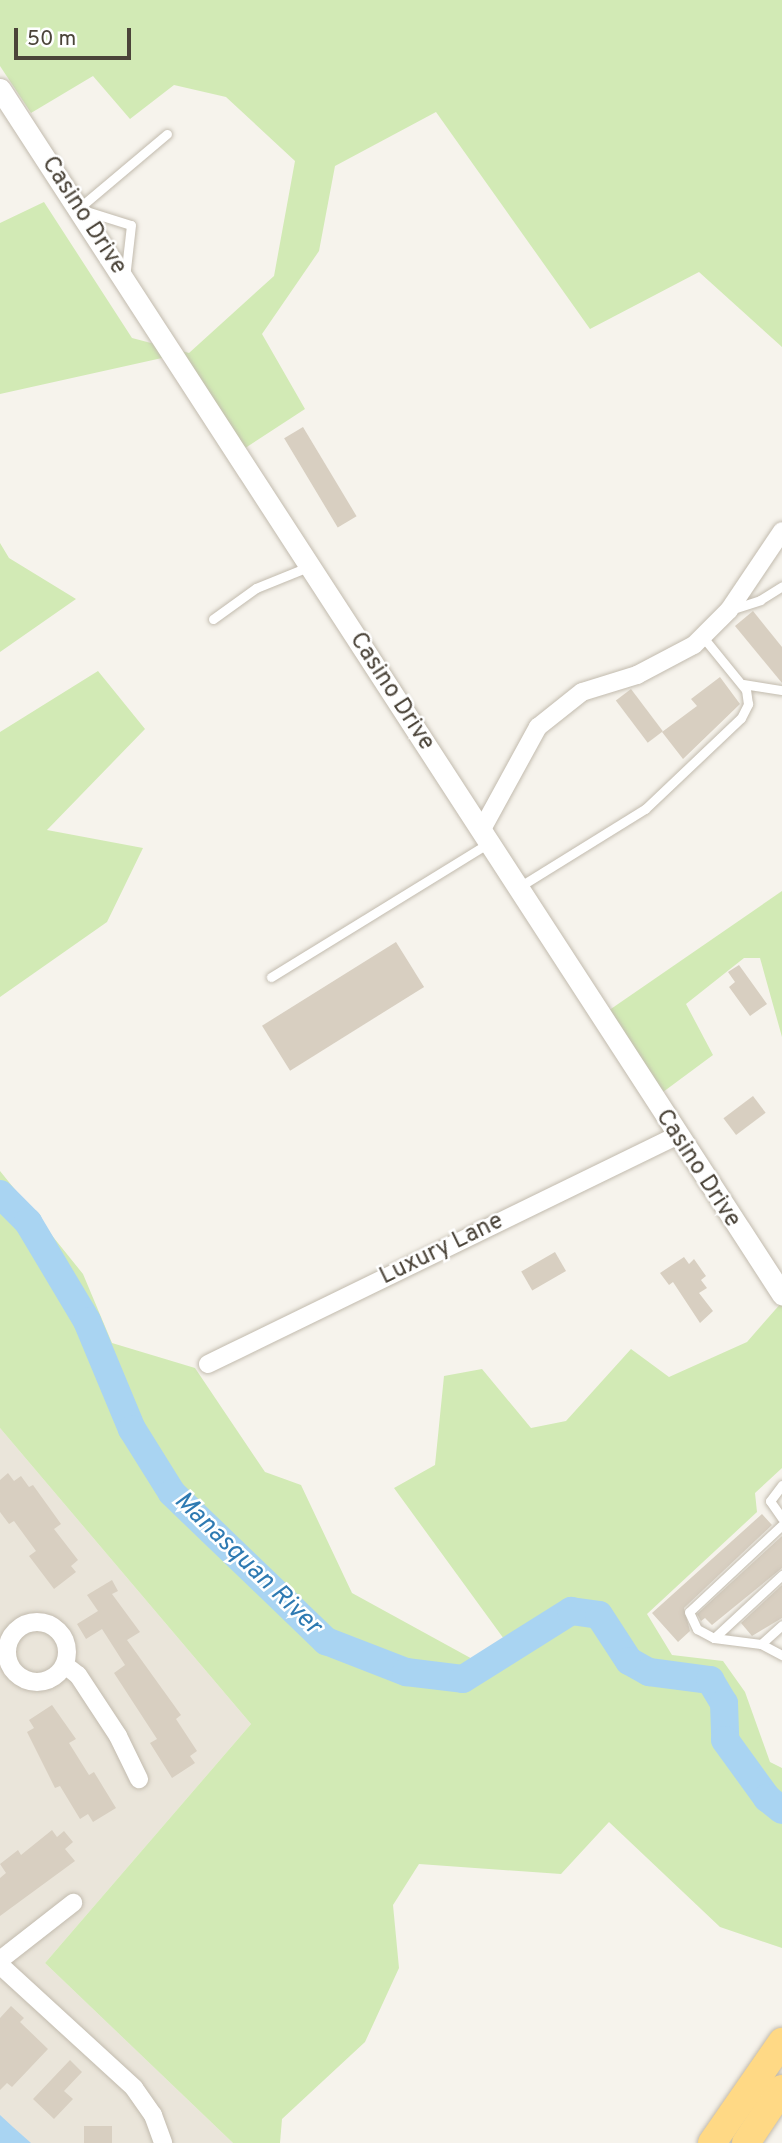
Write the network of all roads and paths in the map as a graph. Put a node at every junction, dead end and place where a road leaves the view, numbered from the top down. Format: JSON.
{"nodes":[{"id":1,"x":0,"y":89,"type":"edge"},
{"id":2,"x":167,"y":134,"type":"dead end"},
{"id":3,"x":78,"y":209,"type":"junction"},
{"id":4,"x":125,"y":280,"type":"junction"},
{"id":5,"x":782,"y":531,"type":"edge"},
{"id":6,"x":308,"y":567,"type":"junction"},
{"id":7,"x":782,"y":586,"type":"edge"},
{"id":8,"x":729,"y":610,"type":"junction"},
{"id":9,"x":213,"y":619,"type":"dead end"},
{"id":10,"x":703,"y":636,"type":"junction"},
{"id":11,"x":743,"y":684,"type":"junction"},
{"id":12,"x":782,"y":690,"type":"edge"},
{"id":13,"x":485,"y":837,"type":"junction"},
{"id":14,"x":517,"y":888,"type":"junction"},
{"id":15,"x":271,"y":977,"type":"dead end"},
{"id":16,"x":676,"y":1136,"type":"junction"},
{"id":17,"x":782,"y":1294,"type":"edge"},
{"id":18,"x":208,"y":1364,"type":"dead end"},
{"id":19,"x":782,"y":1485,"type":"edge"},
{"id":20,"x":782,"y":1518,"type":"edge"},
{"id":21,"x":782,"y":1525,"type":"edge"},
{"id":22,"x":782,"y":1575,"type":"edge"},
{"id":23,"x":782,"y":1625,"type":"edge"},
{"id":24,"x":714,"y":1638,"type":"junction"},
{"id":25,"x":761,"y":1644,"type":"junction"},
{"id":26,"x":782,"y":1655,"type":"edge"},
{"id":27,"x":3,"y":1659,"type":"edge"},
{"id":28,"x":65,"y":1665,"type":"junction"},
{"id":29,"x":139,"y":1779,"type":"dead end"},
{"id":30,"x":73,"y":1903,"type":"dead end"},
{"id":31,"x":0,"y":1963,"type":"edge"},
{"id":32,"x":782,"y":2042,"type":"edge"},
{"id":33,"x":782,"y":2090,"type":"edge"},
{"id":34,"x":163,"y":2143,"type":"edge"},
{"id":35,"x":712,"y":2143,"type":"edge"},
{"id":36,"x":746,"y":2143,"type":"edge"}],
"edges":[{"from":1,"to":3,"type":"street","name":"Casino Drive"},
{"from":2,"to":3,"type":"lane"},
{"from":3,"to":4,"type":"street","name":"Casino Drive"},
{"from":3,"to":4,"type":"lane"},
{"from":4,"to":6,"type":"street","name":"Casino Drive"},
{"from":5,"to":8,"type":"street"},
{"from":6,"to":9,"type":"lane"},
{"from":6,"to":13,"type":"street","name":"Casino Drive"},
{"from":7,"to":8,"type":"lane"},
{"from":8,"to":10,"type":"street"},
{"from":10,"to":11,"type":"lane"},
{"from":10,"to":13,"type":"street"},
{"from":11,"to":12,"type":"lane"},
{"from":11,"to":14,"type":"lane"},
{"from":13,"to":14,"type":"street","name":"Casino Drive"},
{"from":13,"to":15,"type":"lane"},
{"from":14,"to":16,"type":"street","name":"Casino Drive"},
{"from":16,"to":17,"type":"street","name":"Casino Drive"},
{"from":16,"to":18,"type":"street","name":"Luxury Lane"},
{"from":19,"to":20,"type":"lane"},
{"from":21,"to":24,"type":"lane"},
{"from":22,"to":24,"type":"lane"},
{"from":23,"to":25,"type":"lane"},
{"from":24,"to":25,"type":"lane"},
{"from":25,"to":26,"type":"lane"},
{"from":27,"to":28,"type":"street"},
{"from":27,"to":28,"type":"street"},
{"from":28,"to":29,"type":"street"},
{"from":30,"to":31,"type":"street"},
{"from":31,"to":34,"type":"street"},
{"from":32,"to":35,"type":"highway"},
{"from":33,"to":36,"type":"highway"}]}
